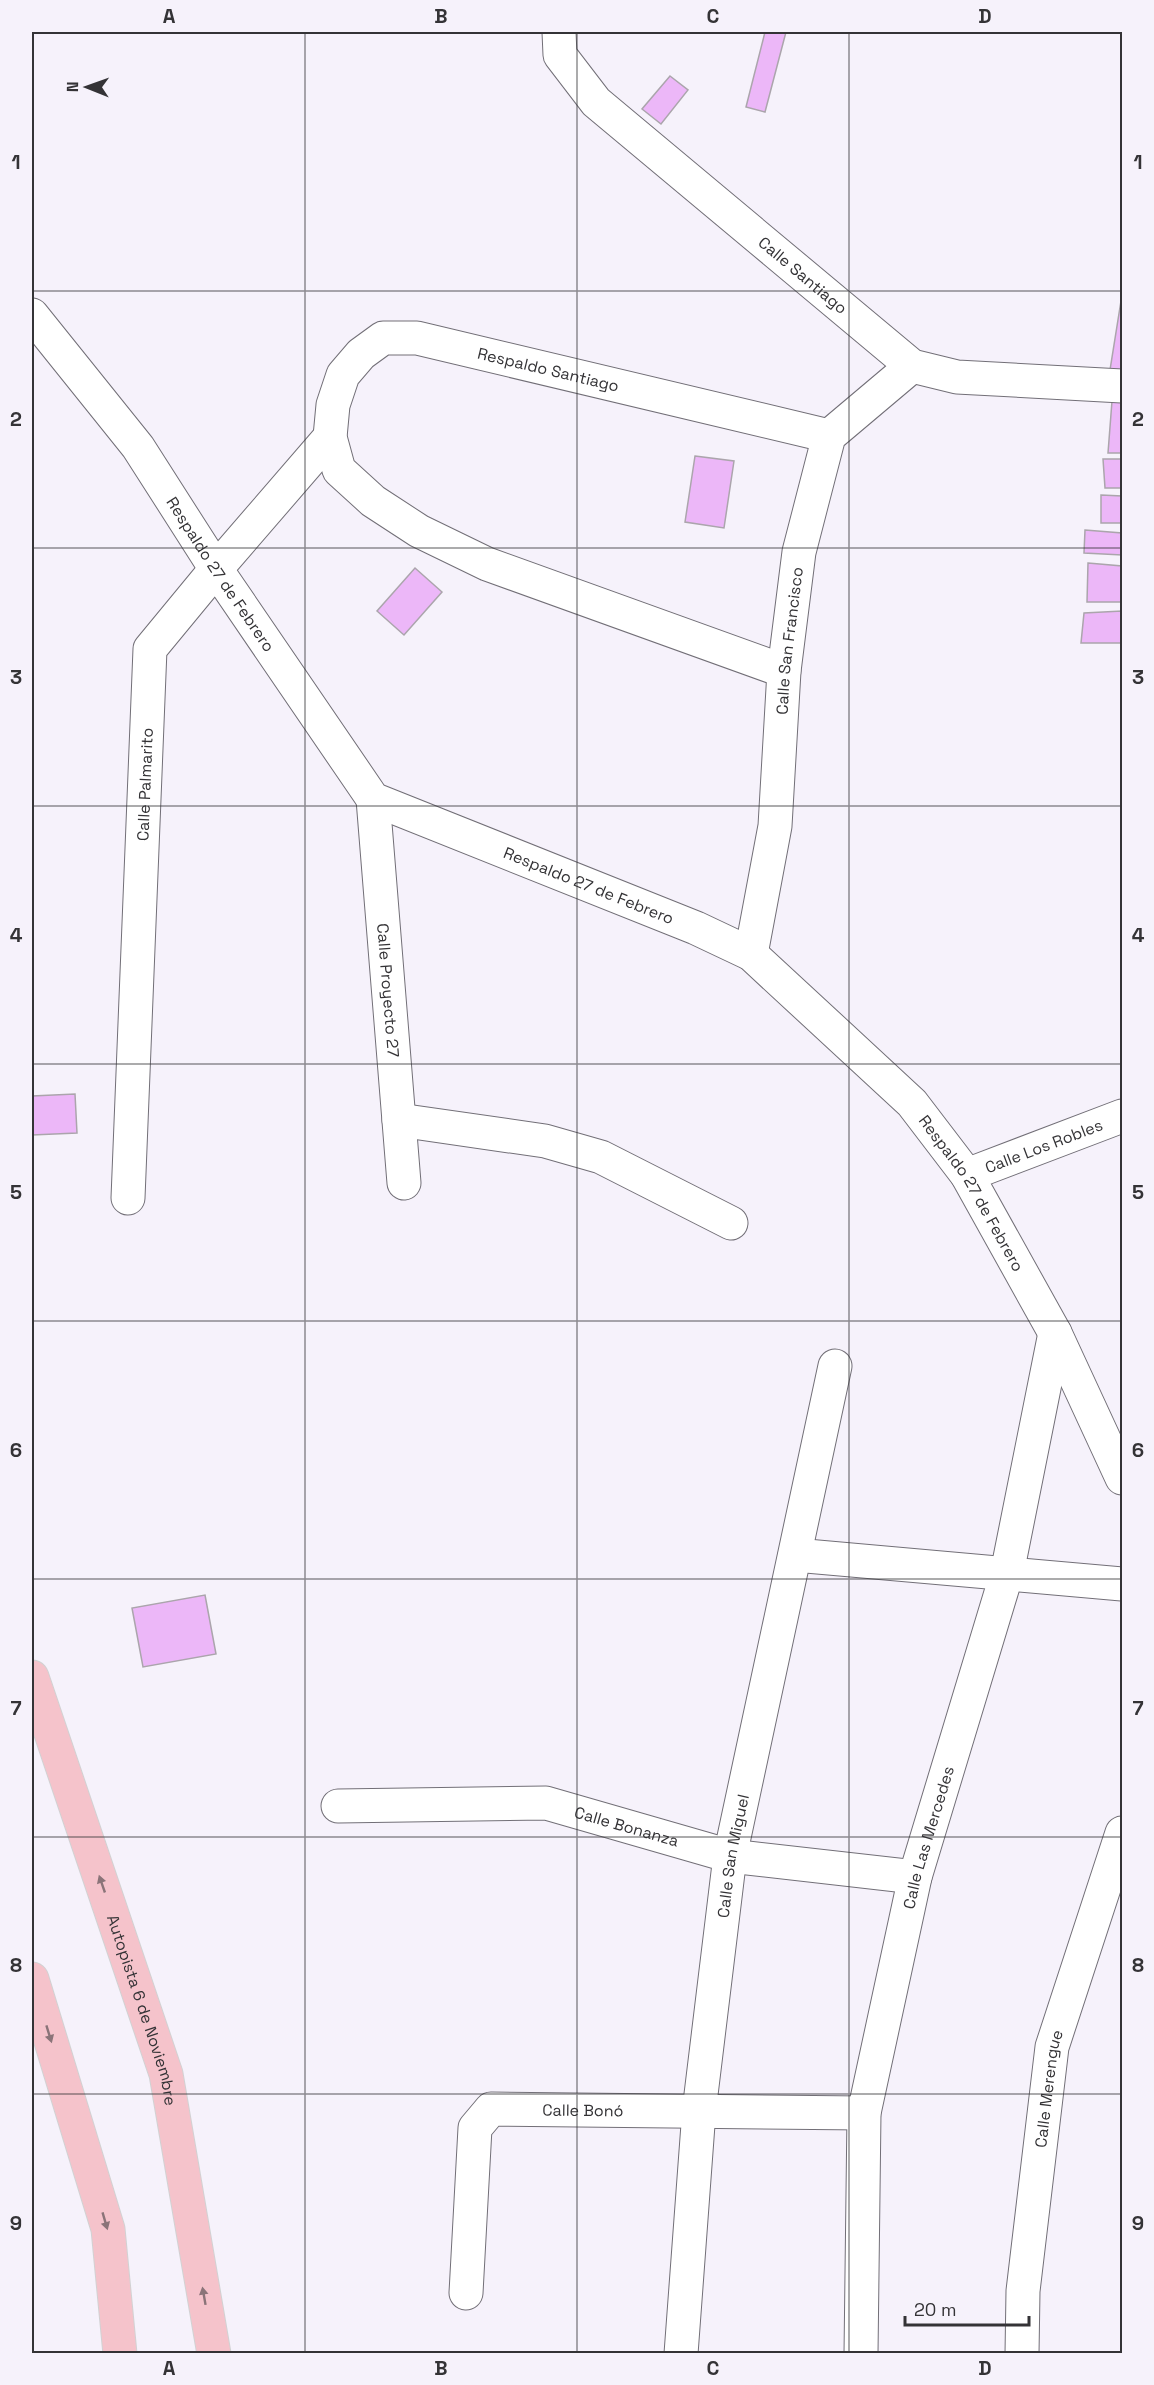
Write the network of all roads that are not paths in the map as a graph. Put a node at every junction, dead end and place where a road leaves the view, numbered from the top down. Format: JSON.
{"nodes":[{"id":1,"x":559,"y":32,"type":"edge"},
{"id":2,"x":32,"y":315,"type":"edge"},
{"id":3,"x":912,"y":366,"type":"junction"},
{"id":4,"x":1122,"y":386,"type":"edge"},
{"id":5,"x":830,"y":436,"type":"junction"},
{"id":6,"x":330,"y":437,"type":"junction"},
{"id":7,"x":216,"y":569,"type":"junction"},
{"id":8,"x":784,"y":671,"type":"junction"},
{"id":9,"x":373,"y":799,"type":"junction"},
{"id":10,"x":751,"y":954,"type":"junction"},
{"id":11,"x":1122,"y":1116,"type":"edge"},
{"id":12,"x":399,"y":1120,"type":"junction"},
{"id":13,"x":967,"y":1175,"type":"junction"},
{"id":14,"x":404,"y":1183,"type":"dead end"},
{"id":15,"x":129,"y":1198,"type":"dead end"},
{"id":16,"x":731,"y":1223,"type":"dead end"},
{"id":17,"x":1055,"y":1333,"type":"junction"},
{"id":18,"x":835,"y":1366,"type":"dead end"},
{"id":19,"x":1122,"y":1478,"type":"edge"},
{"id":20,"x":795,"y":1555,"type":"junction"},
{"id":21,"x":1007,"y":1573,"type":"junction"},
{"id":22,"x":1122,"y":1584,"type":"edge"},
{"id":23,"x":32,"y":1677,"type":"edge"},
{"id":24,"x":338,"y":1806,"type":"dead end"},
{"id":25,"x":1122,"y":1833,"type":"edge"},
{"id":26,"x":730,"y":1856,"type":"junction"},
{"id":27,"x":915,"y":1877,"type":"junction"},
{"id":28,"x":32,"y":1978,"type":"edge"},
{"id":29,"x":699,"y":2111,"type":"junction"},
{"id":30,"x":864,"y":2113,"type":"junction"},
{"id":31,"x":466,"y":2293,"type":"dead end"},
{"id":32,"x":120,"y":2354,"type":"edge"},
{"id":33,"x":214,"y":2354,"type":"edge"},
{"id":34,"x":681,"y":2354,"type":"edge"},
{"id":35,"x":861,"y":2354,"type":"edge"},
{"id":36,"x":1022,"y":2354,"type":"edge"}],
"edges":[{"from":1,"to":3,"type":"street","name":"Calle Santiago"},
{"from":2,"to":7,"type":"street","name":"Respaldo 27 de Febrero"},
{"from":3,"to":4,"type":"street","name":"Calle Santiago"},
{"from":3,"to":5,"type":"street"},
{"from":5,"to":6,"type":"street","name":"Respaldo Santiago"},
{"from":5,"to":8,"type":"street","name":"Calle San Francisco"},
{"from":6,"to":7,"type":"street","name":"Calle Palmarito"},
{"from":6,"to":8,"type":"street"},
{"from":7,"to":9,"type":"street","name":"Respaldo 27 de Febrero"},
{"from":7,"to":15,"type":"street","name":"Calle Palmarito"},
{"from":8,"to":10,"type":"street","name":"Calle San Francisco"},
{"from":9,"to":10,"type":"street","name":"Respaldo 27 de Febrero"},
{"from":9,"to":12,"type":"street","name":"Calle Proyecto 27"},
{"from":10,"to":13,"type":"street","name":"Respaldo 27 de Febrero"},
{"from":11,"to":13,"type":"street","name":"Calle Los Robles"},
{"from":12,"to":14,"type":"street","name":"Calle Proyecto 27"},
{"from":12,"to":16,"type":"street"},
{"from":13,"to":17,"type":"street","name":"Respaldo 27 de Febrero"},
{"from":17,"to":19,"type":"street","name":"Respaldo 27 de Febrero"},
{"from":17,"to":21,"type":"street","name":"Calle Las Mercedes"},
{"from":18,"to":20,"type":"street","name":"Calle San Miguel"},
{"from":20,"to":21,"type":"street"},
{"from":20,"to":26,"type":"street","name":"Calle San Miguel"},
{"from":21,"to":22,"type":"street"},
{"from":21,"to":27,"type":"street","name":"Calle Las Mercedes"},
{"from":33,"to":23,"type":"highway","name":"Autopista 6 de Noviembre","one_way":true},
{"from":24,"to":26,"type":"street","name":"Calle Bonanza"},
{"from":25,"to":36,"type":"street","name":"Calle Merengue"},
{"from":26,"to":27,"type":"street","name":"Calle Bonanza"},
{"from":26,"to":29,"type":"street","name":"Calle San Miguel"},
{"from":27,"to":30,"type":"street","name":"Calle Las Mercedes"},
{"from":28,"to":32,"type":"highway","one_way":true},
{"from":29,"to":30,"type":"street","name":"Calle Bonó"},
{"from":29,"to":31,"type":"street","name":"Calle Bonó"},
{"from":29,"to":34,"type":"street","name":"Calle San Miguel"},
{"from":30,"to":35,"type":"street","name":"Calle Las Mercedes"}]}
